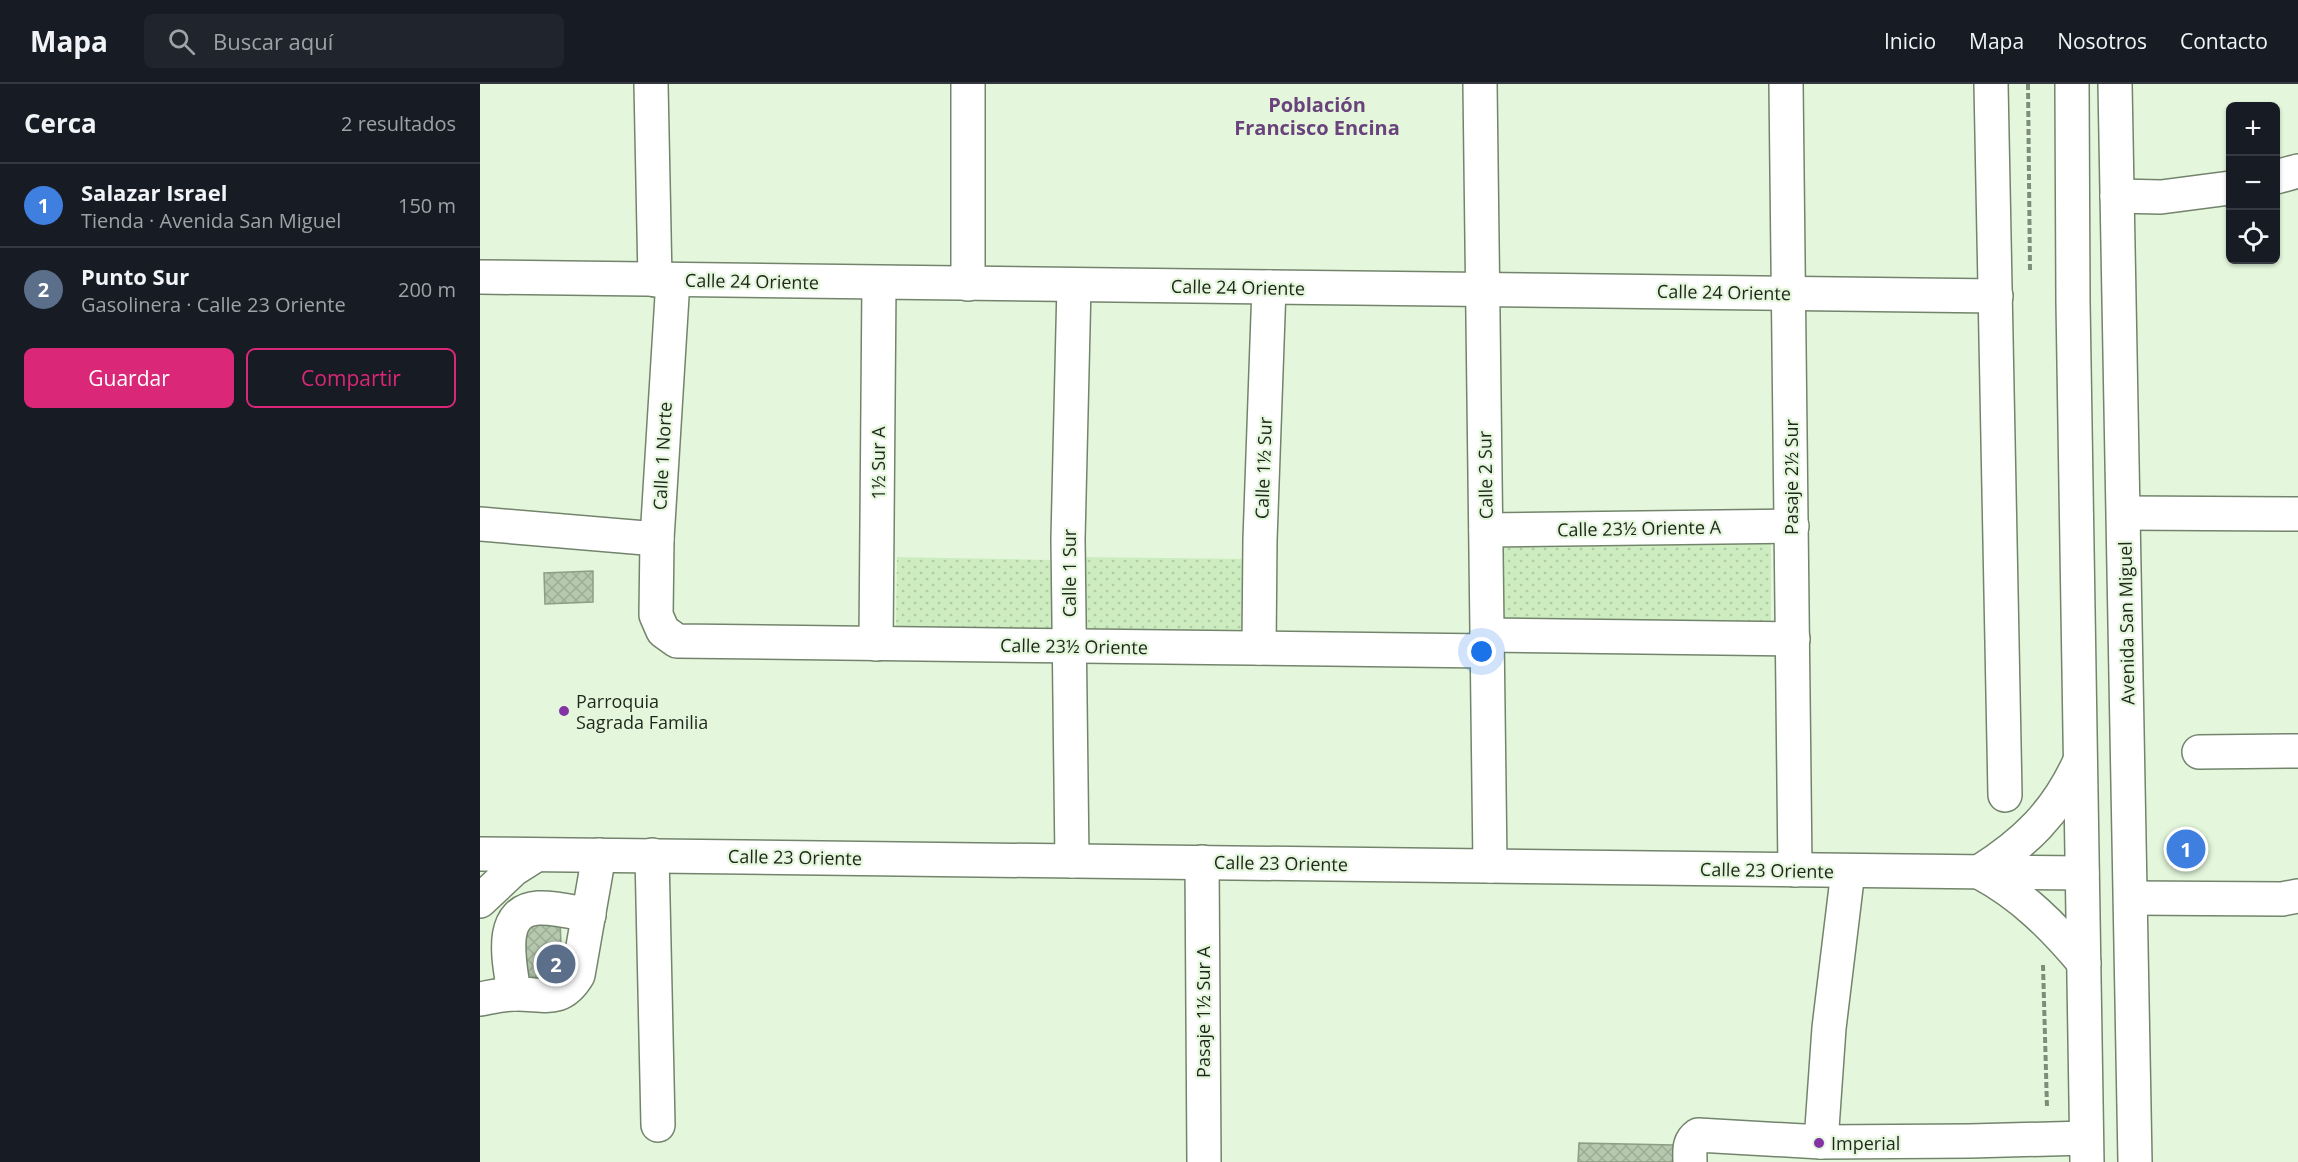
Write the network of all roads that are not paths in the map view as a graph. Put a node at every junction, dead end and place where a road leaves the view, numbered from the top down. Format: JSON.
{"nodes":[{"id":1,"x":651,"y":84,"type":"edge"},
{"id":2,"x":968,"y":84,"type":"edge"},
{"id":3,"x":1480,"y":84,"type":"edge"},
{"id":4,"x":1786,"y":84,"type":"edge"},
{"id":5,"x":1991,"y":84,"type":"edge"},
{"id":6,"x":2072,"y":84,"type":"edge"},
{"id":7,"x":2115,"y":84,"type":"edge"},
{"id":8,"x":2298,"y":171,"type":"edge"},
{"id":9,"x":2280,"y":176,"type":"edge"},
{"id":10,"x":2226,"y":189,"type":"edge"},
{"id":11,"x":2117,"y":196,"type":"junction"},
{"id":12,"x":480,"y":277,"type":"edge"},
{"id":13,"x":664,"y":280,"type":"junction"},
{"id":14,"x":879,"y":283,"type":"junction"},
{"id":15,"x":968,"y":284,"type":"junction"},
{"id":16,"x":1074,"y":285,"type":"junction"},
{"id":17,"x":1269,"y":287,"type":"junction"},
{"id":18,"x":1482,"y":290,"type":"junction"},
{"id":19,"x":1790,"y":293,"type":"junction"},
{"id":20,"x":1996,"y":296,"type":"junction"},
{"id":21,"x":2124,"y":513,"type":"junction"},
{"id":22,"x":2298,"y":514,"type":"edge"},
{"id":23,"x":480,"y":524,"type":"edge"},
{"id":24,"x":1791,"y":526,"type":"junction"},
{"id":25,"x":1486,"y":530,"type":"junction"},
{"id":26,"x":657,"y":539,"type":"junction"},
{"id":27,"x":663,"y":631,"type":"joint"},
{"id":28,"x":1793,"y":639,"type":"junction"},
{"id":29,"x":1487,"y":643,"type":"junction"},
{"id":30,"x":876,"y":644,"type":"junction"},
{"id":31,"x":1068,"y":646,"type":"junction"},
{"id":32,"x":1259,"y":648,"type":"junction"},
{"id":33,"x":2298,"y":751,"type":"edge"},
{"id":34,"x":2199,"y":752,"type":"dead end"},
{"id":35,"x":2080,"y":762,"type":"junction"},
{"id":36,"x":2005,"y":795,"type":"dead end"},
{"id":37,"x":2128,"y":795,"type":"junction"},
{"id":38,"x":480,"y":854,"type":"edge"},
{"id":39,"x":536,"y":855,"type":"junction"},
{"id":40,"x":599,"y":855,"type":"junction"},
{"id":41,"x":652,"y":855,"type":"junction"},
{"id":42,"x":1072,"y":861,"type":"junction"},
{"id":43,"x":1202,"y":862,"type":"junction"},
{"id":44,"x":1490,"y":866,"type":"junction"},
{"id":45,"x":1795,"y":870,"type":"junction"},
{"id":46,"x":1848,"y":872,"type":"junction"},
{"id":47,"x":1979,"y":872,"type":"junction"},
{"id":48,"x":2082,"y":873,"type":"junction"},
{"id":49,"x":2298,"y":896,"type":"edge"},
{"id":50,"x":2131,"y":898,"type":"junction"},
{"id":51,"x":480,"y":901,"type":"edge"},
{"id":52,"x":589,"y":915,"type":"junction"},
{"id":53,"x":2132,"y":938,"type":"junction"},
{"id":54,"x":2084,"y":963,"type":"junction"},
{"id":55,"x":513,"y":994,"type":"junction"},
{"id":56,"x":480,"y":999,"type":"edge"},
{"id":57,"x":658,"y":1125,"type":"dead end"},
{"id":58,"x":1821,"y":1142,"type":"junction"},
{"id":59,"x":2086,"y":1150,"type":"edge"},
{"id":60,"x":1970,"y":1152,"type":"edge"},
{"id":61,"x":1204,"y":1162,"type":"edge"},
{"id":62,"x":1690,"y":1162,"type":"edge"},
{"id":63,"x":2135,"y":1162,"type":"edge"}],
"edges":[{"from":1,"to":13,"type":"main road","name":"Calle 1 Norte"},
{"from":2,"to":15,"type":"main road"},
{"from":3,"to":18,"type":"main road","name":"Calle 2 Sur"},
{"from":4,"to":19,"type":"main road","name":"Pasaje 2½ Sur"},
{"from":5,"to":20,"type":"main road"},
{"from":6,"to":35,"type":"main road"},
{"from":7,"to":11,"type":"main road","name":"Avenida San Miguel"},
{"from":8,"to":9,"type":"main road"},
{"from":10,"to":11,"type":"main road"},
{"from":11,"to":21,"type":"main road","name":"Avenida San Miguel"},
{"from":12,"to":13,"type":"main road","name":"Calle 24 Oriente"},
{"from":13,"to":14,"type":"main road","name":"Calle 24 Oriente"},
{"from":13,"to":26,"type":"main road","name":"Calle 1 Norte"},
{"from":14,"to":15,"type":"main road","name":"Calle 24 Oriente"},
{"from":14,"to":30,"type":"main road","name":"1½ Sur A"},
{"from":15,"to":16,"type":"main road","name":"Calle 24 Oriente"},
{"from":16,"to":17,"type":"main road","name":"Calle 24 Oriente"},
{"from":16,"to":31,"type":"main road","name":"Calle 1 Sur"},
{"from":17,"to":18,"type":"main road","name":"Calle 24 Oriente"},
{"from":17,"to":32,"type":"main road","name":"Calle 1½ Sur"},
{"from":18,"to":19,"type":"main road","name":"Calle 24 Oriente"},
{"from":18,"to":25,"type":"main road","name":"Calle 2 Sur"},
{"from":19,"to":20,"type":"main road","name":"Calle 24 Oriente"},
{"from":19,"to":24,"type":"main road","name":"Pasaje 2½ Sur"},
{"from":20,"to":36,"type":"main road"},
{"from":21,"to":22,"type":"main road"},
{"from":21,"to":37,"type":"main road","name":"Avenida San Miguel"},
{"from":23,"to":26,"type":"main road"},
{"from":24,"to":25,"type":"main road","name":"Calle 23½ Oriente A"},
{"from":24,"to":28,"type":"main road","name":"Pasaje 2½ Sur"},
{"from":25,"to":29,"type":"main road","name":"Calle 2 Sur"},
{"from":26,"to":27,"type":"main road","name":"Calle 1 Norte"},
{"from":27,"to":30,"type":"main road","name":"Calle 23½ Oriente"},
{"from":28,"to":29,"type":"main road"},
{"from":28,"to":45,"type":"main road","name":"Pasaje 2½ Sur"},
{"from":29,"to":32,"type":"main road","name":"Calle 23½ Oriente"},
{"from":29,"to":44,"type":"main road","name":"Calle 2 Sur"},
{"from":30,"to":31,"type":"main road","name":"Calle 23½ Oriente"},
{"from":31,"to":32,"type":"main road","name":"Calle 23½ Oriente"},
{"from":31,"to":42,"type":"main road","name":"Calle 1 Sur"},
{"from":33,"to":34,"type":"main road"},
{"from":35,"to":47,"type":"main road"},
{"from":35,"to":48,"type":"main road"},
{"from":37,"to":48,"type":"main road"},
{"from":37,"to":50,"type":"main road","name":"Avenida San Miguel"},
{"from":38,"to":39,"type":"main road","name":"Calle 23 Oriente"},
{"from":39,"to":40,"type":"main road","name":"Calle 23 Oriente"},
{"from":39,"to":51,"type":"main road"},
{"from":40,"to":41,"type":"main road","name":"Calle 23 Oriente"},
{"from":40,"to":52,"type":"main road"},
{"from":41,"to":42,"type":"main road","name":"Calle 23 Oriente"},
{"from":41,"to":57,"type":"main road"},
{"from":42,"to":43,"type":"main road","name":"Calle 23 Oriente"},
{"from":43,"to":44,"type":"main road","name":"Calle 23 Oriente"},
{"from":43,"to":61,"type":"main road","name":"Pasaje 1½ Sur A"},
{"from":44,"to":45,"type":"main road","name":"Calle 23 Oriente"},
{"from":45,"to":46,"type":"main road","name":"Calle 23 Oriente"},
{"from":46,"to":47,"type":"main road","name":"Calle 23 Oriente"},
{"from":46,"to":58,"type":"main road"},
{"from":47,"to":48,"type":"main road","name":"Calle 23 Oriente"},
{"from":47,"to":54,"type":"main road"},
{"from":48,"to":53,"type":"main road"},
{"from":48,"to":54,"type":"main road"},
{"from":49,"to":50,"type":"main road"},
{"from":50,"to":53,"type":"main road","name":"Avenida San Miguel"},
{"from":52,"to":55,"type":"main road"},
{"from":52,"to":55,"type":"main road"},
{"from":53,"to":63,"type":"main road","name":"Avenida San Miguel"},
{"from":54,"to":59,"type":"main road"},
{"from":55,"to":56,"type":"main road"},
{"from":58,"to":60,"type":"main road"},
{"from":58,"to":62,"type":"main road"},
{"from":59,"to":60,"type":"main road"}]}
